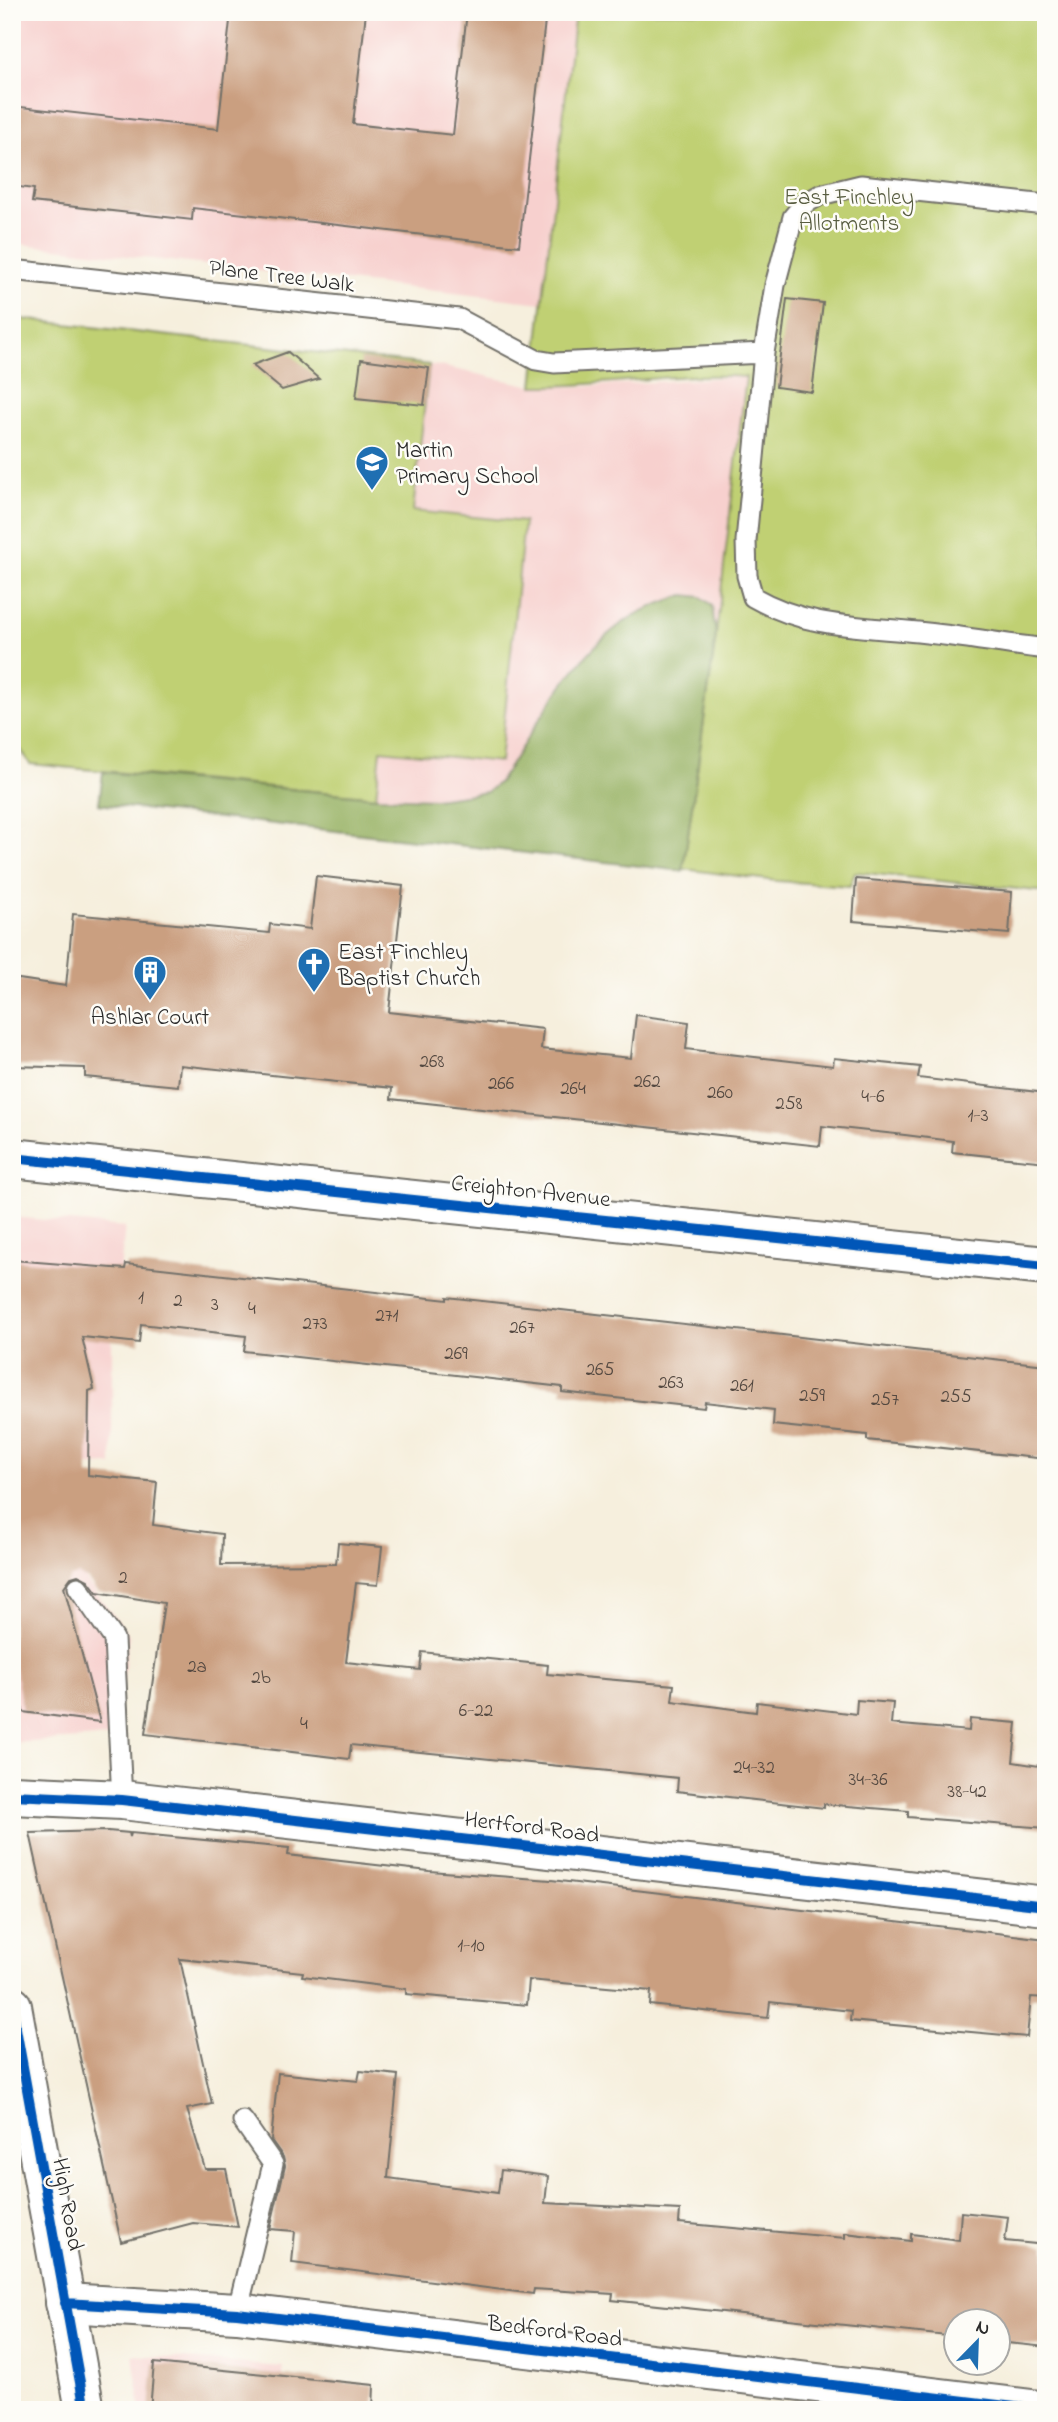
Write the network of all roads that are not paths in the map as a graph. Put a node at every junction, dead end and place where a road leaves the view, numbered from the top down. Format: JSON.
{"nodes":[{"id":1,"x":1046,"y":205,"type":"edge"},
{"id":2,"x":12,"y":270,"type":"edge"},
{"id":3,"x":764,"y":353,"type":"junction"},
{"id":4,"x":1046,"y":649,"type":"edge"},
{"id":5,"x":12,"y":1158,"type":"edge"},
{"id":6,"x":1046,"y":1266,"type":"edge"},
{"id":7,"x":78,"y":1587,"type":"dead end"},
{"id":8,"x":12,"y":1795,"type":"edge"},
{"id":9,"x":122,"y":1800,"type":"junction"},
{"id":10,"x":1046,"y":1906,"type":"edge"},
{"id":11,"x":12,"y":2006,"type":"edge"},
{"id":12,"x":243,"y":2121,"type":"dead end"},
{"id":13,"x":65,"y":2303,"type":"junction"},
{"id":14,"x":237,"y":2313,"type":"junction"},
{"id":15,"x":85,"y":2410,"type":"edge"},
{"id":16,"x":1040,"y":2410,"type":"edge"}],
"edges":[{"from":1,"to":3,"type":"lane"},
{"from":2,"to":3,"type":"lane","name":"Plane Tree Walk"},
{"from":3,"to":4,"type":"lane"},
{"from":5,"to":6,"type":"street","name":"Creighton Avenue"},
{"from":7,"to":9,"type":"lane"},
{"from":8,"to":9,"type":"street","name":"Hertford Road"},
{"from":9,"to":10,"type":"street","name":"Hertford Road"},
{"from":11,"to":13,"type":"street","name":"High Road"},
{"from":12,"to":14,"type":"lane"},
{"from":13,"to":14,"type":"street","name":"Bedford Road"},
{"from":13,"to":15,"type":"street","name":"High Road"},
{"from":14,"to":16,"type":"street","name":"Bedford Road"}]}
